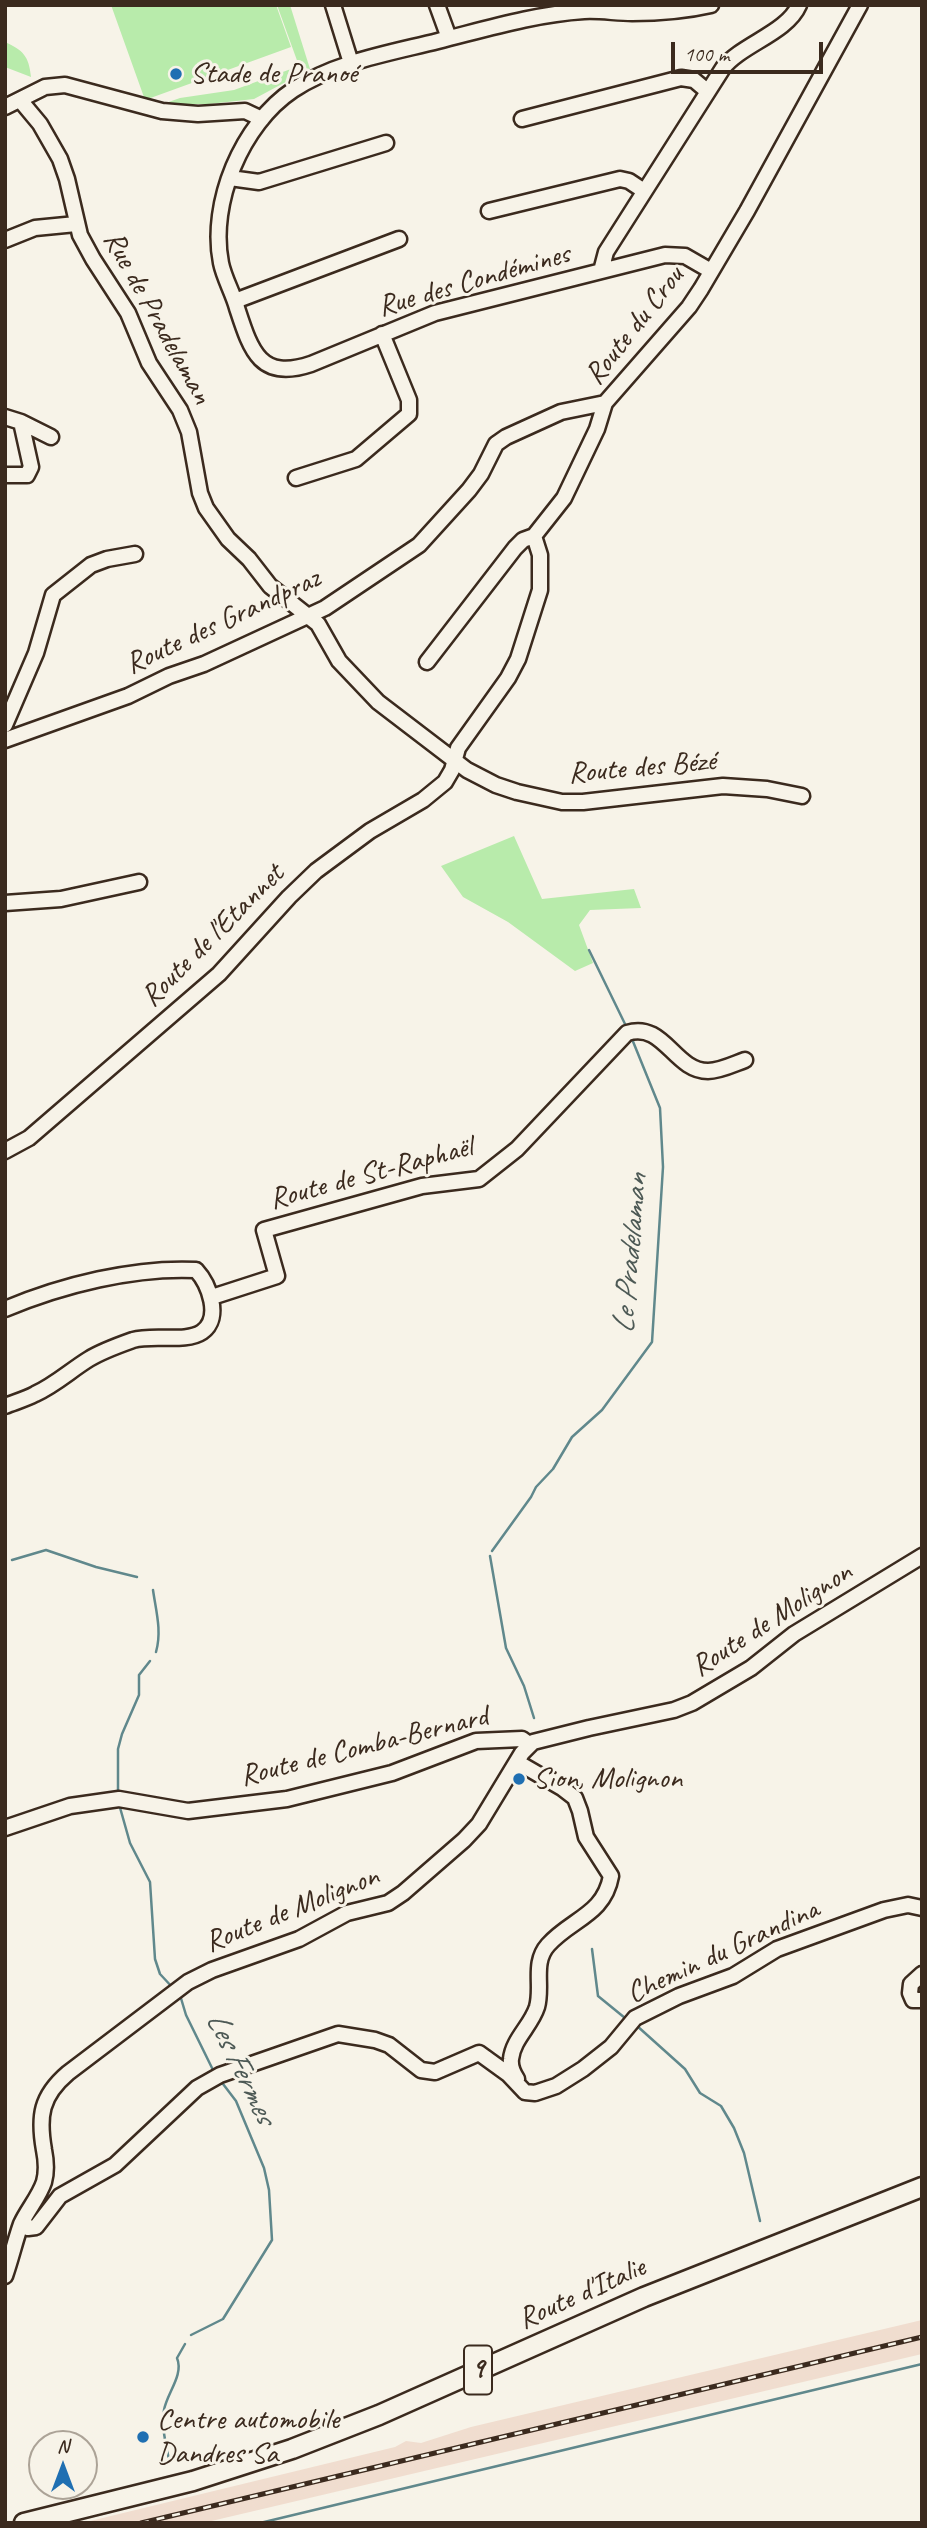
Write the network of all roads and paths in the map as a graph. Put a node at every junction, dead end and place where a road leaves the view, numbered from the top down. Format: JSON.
{"nodes":[{"id":1,"x":333,"y":5,"type":"edge"},
{"id":2,"x":437,"y":5,"type":"edge"},
{"id":3,"x":711,"y":5,"type":"edge"},
{"id":4,"x":799,"y":5,"type":"edge"},
{"id":5,"x":860,"y":5,"type":"edge"},
{"id":6,"x":548,"y":10,"type":"edge"},
{"id":7,"x":449,"y":38,"type":"junction"},
{"id":8,"x":351,"y":63,"type":"junction"},
{"id":9,"x":707,"y":91,"type":"junction"},
{"id":10,"x":20,"y":100,"type":"junction"},
{"id":11,"x":5,"y":107,"type":"edge"},
{"id":12,"x":262,"y":119,"type":"junction"},
{"id":13,"x":522,"y":119,"type":"dead end"},
{"id":14,"x":386,"y":143,"type":"dead end"},
{"id":15,"x":230,"y":178,"type":"junction"},
{"id":16,"x":644,"y":191,"type":"junction"},
{"id":17,"x":489,"y":211,"type":"dead end"},
{"id":18,"x":76,"y":224,"type":"junction"},
{"id":19,"x":399,"y":239,"type":"dead end"},
{"id":20,"x":5,"y":240,"type":"edge"},
{"id":21,"x":601,"y":271,"type":"junction"},
{"id":22,"x":711,"y":271,"type":"junction"},
{"id":23,"x":235,"y":301,"type":"junction"},
{"id":24,"x":382,"y":334,"type":"junction"},
{"id":25,"x":605,"y":403,"type":"junction"},
{"id":26,"x":5,"y":417,"type":"edge"},
{"id":27,"x":21,"y":422,"type":"junction"},
{"id":28,"x":51,"y":437,"type":"dead end"},
{"id":29,"x":5,"y":475,"type":"edge"},
{"id":30,"x":296,"y":478,"type":"dead end"},
{"id":31,"x":534,"y":536,"type":"junction"},
{"id":32,"x":135,"y":554,"type":"dead end"},
{"id":33,"x":308,"y":617,"type":"junction"},
{"id":34,"x":427,"y":662,"type":"dead end"},
{"id":35,"x":5,"y":725,"type":"edge"},
{"id":36,"x":5,"y":740,"type":"edge"},
{"id":37,"x":453,"y":759,"type":"junction"},
{"id":38,"x":802,"y":796,"type":"dead end"},
{"id":39,"x":139,"y":882,"type":"dead end"},
{"id":40,"x":5,"y":903,"type":"edge"},
{"id":41,"x":745,"y":1060,"type":"dead end"},
{"id":42,"x":5,"y":1151,"type":"edge"},
{"id":43,"x":212,"y":1297,"type":"junction"},
{"id":44,"x":5,"y":1309,"type":"edge"},
{"id":45,"x":5,"y":1405,"type":"edge"},
{"id":46,"x":922,"y":1556,"type":"edge"},
{"id":47,"x":529,"y":1744,"type":"junction"},
{"id":48,"x":517,"y":1762,"type":"junction"},
{"id":49,"x":5,"y":1828,"type":"edge"},
{"id":50,"x":922,"y":1908,"type":"edge"},
{"id":51,"x":922,"y":1974,"type":"edge"},
{"id":52,"x":922,"y":2000,"type":"edge"},
{"id":53,"x":525,"y":2092,"type":"junction"},
{"id":54,"x":922,"y":2187,"type":"edge"},
{"id":55,"x":21,"y":2225,"type":"junction"},
{"id":56,"x":5,"y":2276,"type":"edge"},
{"id":57,"x":24,"y":2523,"type":"edge"}],
"edges":[{"from":1,"to":8,"type":"street"},
{"from":2,"to":7,"type":"street"},
{"from":3,"to":6,"type":"street","name":"Rue des Condémines"},
{"from":4,"to":9,"type":"street"},
{"from":5,"to":22,"type":"street","name":"Route du Crou"},
{"from":6,"to":7,"type":"street","name":"Rue des Condémines"},
{"from":7,"to":8,"type":"street","name":"Rue des Condémines"},
{"from":8,"to":12,"type":"street","name":"Rue des Condémines"},
{"from":9,"to":13,"type":"street"},
{"from":9,"to":16,"type":"street"},
{"from":10,"to":11,"type":"street"},
{"from":10,"to":12,"type":"street"},
{"from":10,"to":18,"type":"street","name":"Rue de Pradelaman"},
{"from":12,"to":15,"type":"street","name":"Rue des Condémines"},
{"from":14,"to":15,"type":"street"},
{"from":15,"to":23,"type":"street","name":"Rue des Condémines"},
{"from":16,"to":17,"type":"street"},
{"from":16,"to":21,"type":"street"},
{"from":18,"to":20,"type":"street"},
{"from":18,"to":33,"type":"street","name":"Rue de Pradelaman"},
{"from":19,"to":23,"type":"street"},
{"from":21,"to":22,"type":"street","name":"Rue des Condémines"},
{"from":21,"to":24,"type":"street","name":"Rue des Condémines"},
{"from":22,"to":25,"type":"street","name":"Route du Crou"},
{"from":23,"to":24,"type":"street","name":"Rue des Condémines"},
{"from":24,"to":30,"type":"street"},
{"from":25,"to":31,"type":"street","name":"Route du Crou"},
{"from":25,"to":33,"type":"street","name":"Route des Grandpraz"},
{"from":26,"to":27,"type":"street"},
{"from":27,"to":28,"type":"street"},
{"from":27,"to":29,"type":"street"},
{"from":31,"to":34,"type":"street","name":"Route du Crou"},
{"from":31,"to":37,"type":"street"},
{"from":32,"to":35,"type":"street"},
{"from":33,"to":36,"type":"street","name":"Route des Grandpraz"},
{"from":33,"to":37,"type":"street","name":"Rue de Pradelaman"},
{"from":37,"to":38,"type":"street","name":"Route des Bézé"},
{"from":37,"to":42,"type":"street","name":"Route de l'Etannet"},
{"from":39,"to":40,"type":"street"},
{"from":41,"to":43,"type":"street","name":"Route de St-Raphaël"},
{"from":43,"to":44,"type":"street"},
{"from":43,"to":45,"type":"street"},
{"from":46,"to":47,"type":"street","name":"Route de Molignon"},
{"from":47,"to":48,"type":"street","name":"Route de Molignon"},
{"from":47,"to":49,"type":"street","name":"Route de Comba-Bernard"},
{"from":48,"to":53,"type":"street"},
{"from":48,"to":55,"type":"street","name":"Route de Molignon"},
{"from":50,"to":53,"type":"street","name":"Chemin du Grandina"},
{"from":51,"to":52,"type":"street"},
{"from":53,"to":55,"type":"street"},
{"from":54,"to":57,"type":"main road","name":"Route d'Italie","number":"9"},
{"from":55,"to":56,"type":"street","name":"Route de Molignon"}]}
